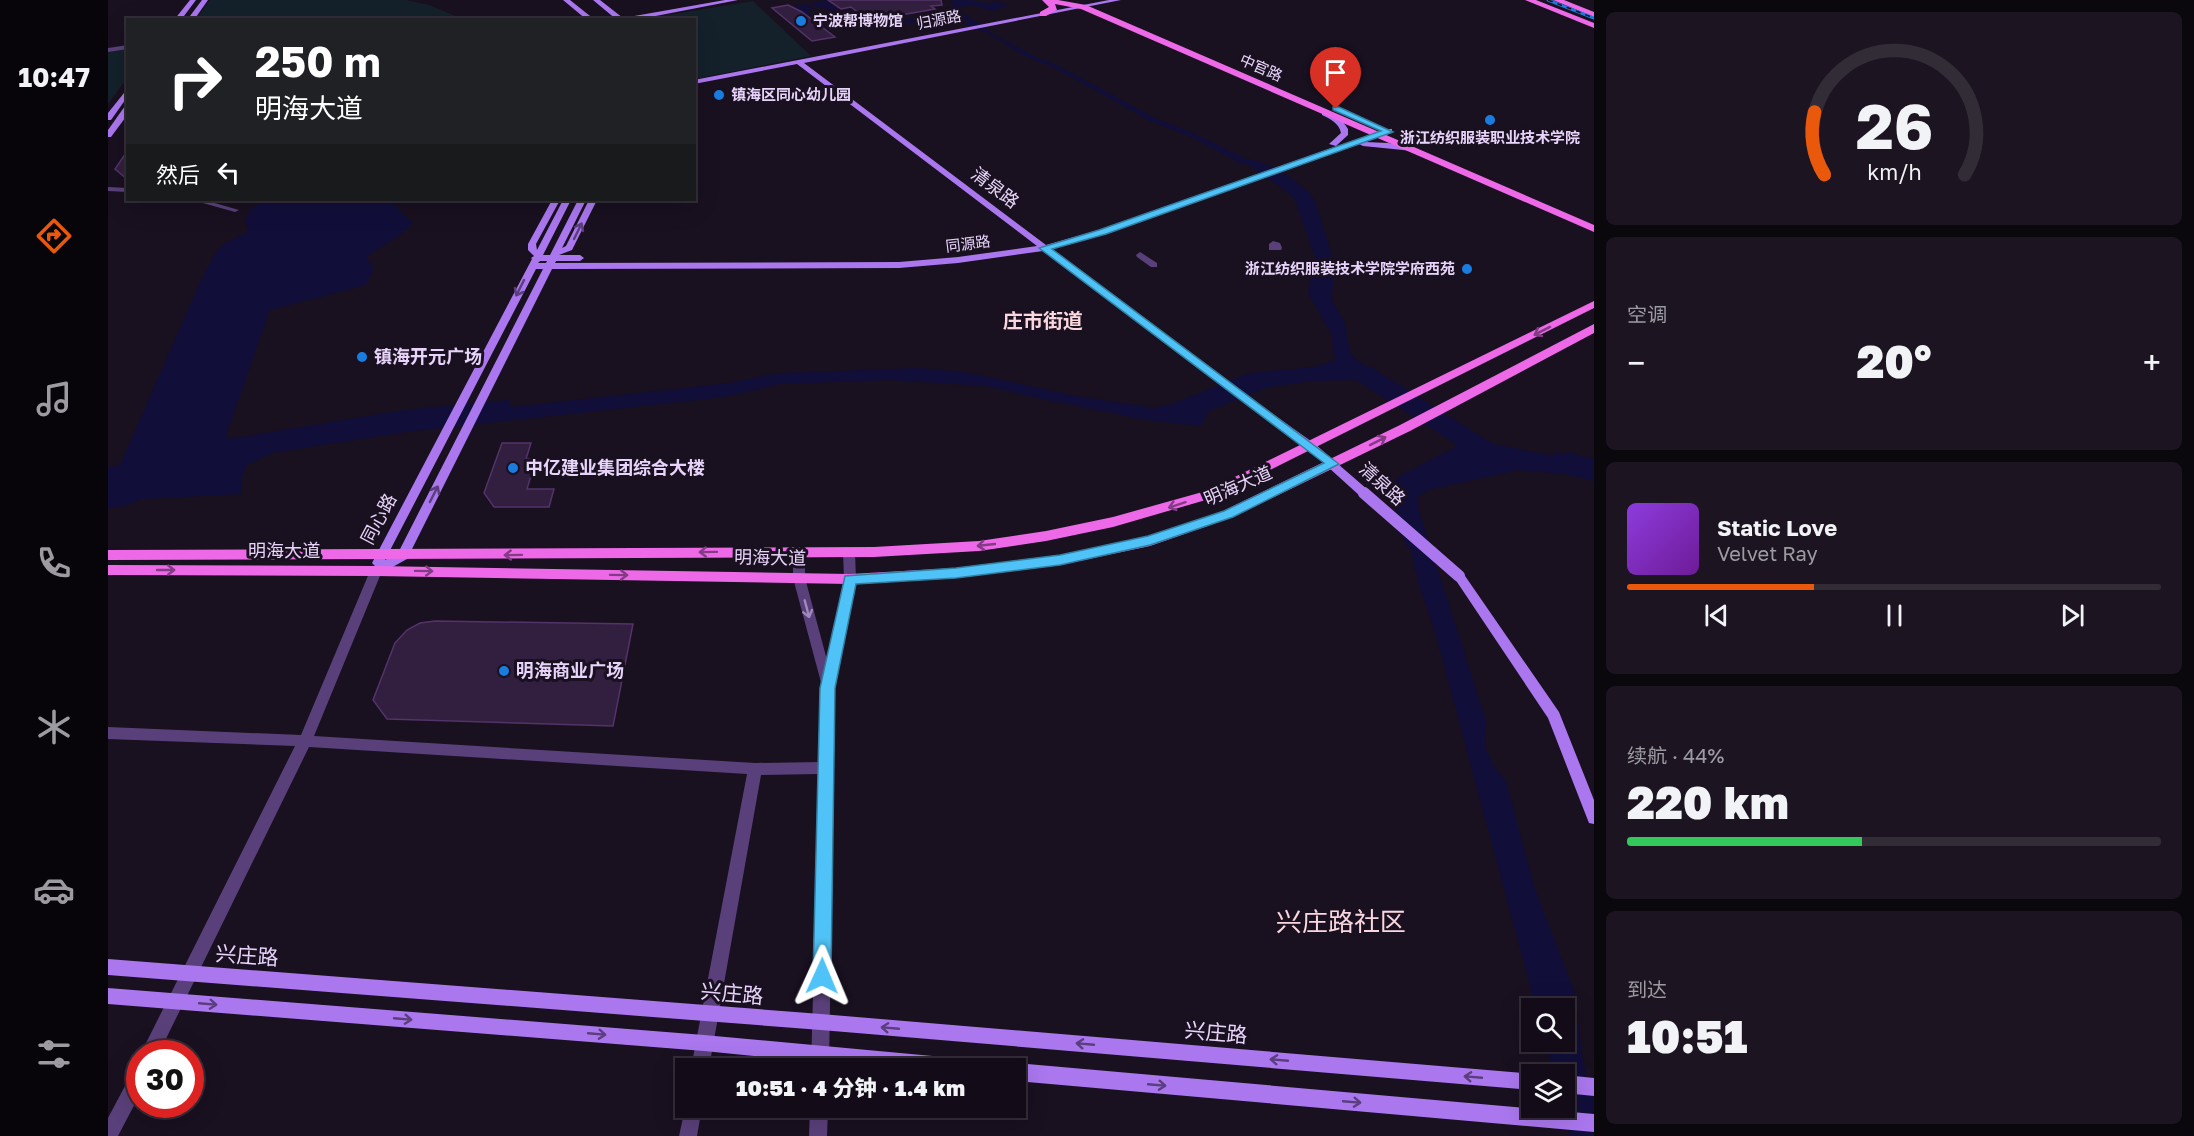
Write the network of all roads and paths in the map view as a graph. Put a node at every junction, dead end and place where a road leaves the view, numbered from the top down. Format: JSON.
{"nodes":[{"id":1,"x":193,"y":0,"type":"edge"},
{"id":2,"x":205,"y":0,"type":"edge"},
{"id":3,"x":566,"y":0,"type":"edge"},
{"id":4,"x":576,"y":0,"type":"edge"},
{"id":5,"x":586,"y":0,"type":"edge"},
{"id":6,"x":596,"y":0,"type":"edge"},
{"id":7,"x":735,"y":0,"type":"edge"},
{"id":8,"x":1046,"y":0,"type":"edge"},
{"id":9,"x":1071,"y":0,"type":"edge"},
{"id":10,"x":1118,"y":0,"type":"edge"},
{"id":11,"x":1529,"y":0,"type":"edge"},
{"id":12,"x":1557,"y":0,"type":"edge"},
{"id":13,"x":1094,"y":5,"type":"junction"},
{"id":14,"x":1083,"y":7,"type":"junction"},
{"id":15,"x":1043,"y":14,"type":"junction"},
{"id":16,"x":1594,"y":15,"type":"edge"},
{"id":17,"x":179,"y":18,"type":"edge"},
{"id":18,"x":192,"y":18,"type":"edge"},
{"id":19,"x":589,"y":18,"type":"edge"},
{"id":20,"x":599,"y":18,"type":"edge"},
{"id":21,"x":608,"y":18,"type":"edge"},
{"id":22,"x":620,"y":18,"type":"edge"},
{"id":23,"x":627,"y":18,"type":"edge"},
{"id":24,"x":1594,"y":26,"type":"edge"},
{"id":25,"x":126,"y":47,"type":"edge"},
{"id":26,"x":108,"y":50,"type":"edge"},
{"id":27,"x":797,"y":61,"type":"junction"},
{"id":28,"x":696,"y":82,"type":"edge"},
{"id":29,"x":126,"y":93,"type":"edge"},
{"id":30,"x":126,"y":111,"type":"edge"},
{"id":31,"x":1324,"y":112,"type":"junction"},
{"id":32,"x":108,"y":118,"type":"edge"},
{"id":33,"x":1379,"y":131,"type":"junction"},
{"id":34,"x":108,"y":135,"type":"edge"},
{"id":35,"x":1337,"y":146,"type":"junction"},
{"id":36,"x":1410,"y":149,"type":"junction"},
{"id":37,"x":108,"y":189,"type":"edge"},
{"id":38,"x":126,"y":190,"type":"edge"},
{"id":39,"x":200,"y":201,"type":"edge"},
{"id":40,"x":555,"y":201,"type":"edge"},
{"id":41,"x":566,"y":201,"type":"edge"},
{"id":42,"x":581,"y":201,"type":"edge"},
{"id":43,"x":593,"y":201,"type":"edge"},
{"id":44,"x":235,"y":210,"type":"dead end"},
{"id":45,"x":1594,"y":220,"type":"edge"},
{"id":46,"x":1594,"y":230,"type":"edge"},
{"id":47,"x":1041,"y":245,"type":"junction"},
{"id":48,"x":1140,"y":255,"type":"dead end"},
{"id":49,"x":534,"y":259,"type":"junction"},
{"id":50,"x":552,"y":259,"type":"junction"},
{"id":51,"x":1154,"y":265,"type":"dead end"},
{"id":52,"x":1594,"y":304,"type":"edge"},
{"id":53,"x":1594,"y":328,"type":"edge"},
{"id":54,"x":1311,"y":446,"type":"junction"},
{"id":55,"x":1333,"y":464,"type":"junction"},
{"id":56,"x":799,"y":551,"type":"junction"},
{"id":57,"x":849,"y":552,"type":"junction"},
{"id":58,"x":108,"y":555,"type":"edge"},
{"id":59,"x":403,"y":556,"type":"junction"},
{"id":60,"x":377,"y":563,"type":"junction"},
{"id":61,"x":108,"y":570,"type":"edge"},
{"id":62,"x":799,"y":578,"type":"junction"},
{"id":63,"x":850,"y":579,"type":"junction"},
{"id":64,"x":828,"y":688,"type":"junction"},
{"id":65,"x":108,"y":733,"type":"edge"},
{"id":66,"x":305,"y":741,"type":"junction"},
{"id":67,"x":826,"y":768,"type":"junction"},
{"id":68,"x":755,"y":769,"type":"junction"},
{"id":69,"x":1594,"y":818,"type":"edge"},
{"id":70,"x":108,"y":967,"type":"edge"},
{"id":71,"x":190,"y":974,"type":"junction"},
{"id":72,"x":108,"y":996,"type":"edge"},
{"id":73,"x":177,"y":1001,"type":"junction"},
{"id":74,"x":709,"y":1015,"type":"junction"},
{"id":75,"x":821,"y":1022,"type":"junction"},
{"id":76,"x":157,"y":1040,"type":"edge"},
{"id":77,"x":704,"y":1043,"type":"junction"},
{"id":78,"x":702,"y":1058,"type":"edge"},
{"id":79,"x":796,"y":1058,"type":"edge"},
{"id":80,"x":820,"y":1058,"type":"edge"},
{"id":81,"x":1026,"y":1073,"type":"edge"},
{"id":82,"x":1521,"y":1080,"type":"edge"},
{"id":83,"x":1575,"y":1085,"type":"edge"},
{"id":84,"x":1594,"y":1087,"type":"edge"},
{"id":85,"x":126,"y":1102,"type":"edge"},
{"id":86,"x":691,"y":1118,"type":"edge"},
{"id":87,"x":819,"y":1118,"type":"edge"},
{"id":88,"x":1594,"y":1123,"type":"edge"},
{"id":89,"x":108,"y":1136,"type":"edge"},
{"id":90,"x":688,"y":1136,"type":"edge"},
{"id":91,"x":818,"y":1136,"type":"edge"}],
"edges":[{"from":1,"to":17,"type":"street"},
{"from":2,"to":18,"type":"street"},
{"from":3,"to":19,"type":"street"},
{"from":4,"to":20,"type":"street"},
{"from":5,"to":21,"type":"street"},
{"from":6,"to":22,"type":"street"},
{"from":7,"to":23,"type":"street"},
{"from":8,"to":14,"type":"main road","name":"中官路"},
{"from":8,"to":15,"type":"main road"},
{"from":9,"to":13,"type":"main road","name":"中官路"},
{"from":10,"to":13,"type":"street","name":"归源路"},
{"from":11,"to":24,"type":"main road"},
{"from":12,"to":16,"type":"main road"},
{"from":13,"to":14,"type":"street","name":"归源路"},
{"from":13,"to":33,"type":"main road","name":"中官路"},
{"from":14,"to":15,"type":"street","name":"归源路"},
{"from":14,"to":31,"type":"main road","name":"中官路"},
{"from":15,"to":27,"type":"street","name":"归源路"},
{"from":25,"to":26,"type":"street"},
{"from":27,"to":28,"type":"street","name":"归源路"},
{"from":27,"to":47,"type":"street","name":"清泉路"},
{"from":29,"to":32,"type":"street"},
{"from":30,"to":34,"type":"street"},
{"from":31,"to":33,"type":"main road","name":"中官路"},
{"from":31,"to":35,"type":"street"},
{"from":33,"to":35,"type":"street","name":"同源路"},
{"from":33,"to":36,"type":"main road","name":"中官路"},
{"from":33,"to":45,"type":"main road","name":"中官路"},
{"from":35,"to":36,"type":"street"},
{"from":35,"to":47,"type":"street","name":"同源路"},
{"from":36,"to":46,"type":"main road","name":"中官路"},
{"from":37,"to":38,"type":"street"},
{"from":39,"to":44,"type":"street"},
{"from":40,"to":49,"type":"street"},
{"from":41,"to":49,"type":"street","name":"同心路"},
{"from":42,"to":50,"type":"street","name":"同心路"},
{"from":50,"to":43,"type":"street","one_way":true},
{"from":47,"to":50,"type":"street","name":"同源路"},
{"from":47,"to":54,"type":"street","name":"清泉路"},
{"from":48,"to":51,"type":"street"},
{"from":49,"to":50,"type":"street","name":"同源路"},
{"from":49,"to":60,"type":"street","name":"同心路","one_way":true},
{"from":59,"to":50,"type":"street","name":"同心路","one_way":true},
{"from":52,"to":54,"type":"main road","name":"明海大道","one_way":true},
{"from":55,"to":53,"type":"main road","name":"明海大道","one_way":true},
{"from":54,"to":55,"type":"street","name":"清泉路"},
{"from":54,"to":57,"type":"main road","name":"明海大道","one_way":true},
{"from":55,"to":63,"type":"main road","name":"明海大道"},
{"from":55,"to":69,"type":"street","name":"清泉路","bridge":true},
{"from":56,"to":57,"type":"main road","name":"明海大道"},
{"from":56,"to":59,"type":"main road","name":"明海大道","one_way":true},
{"from":56,"to":62,"type":"street"},
{"from":57,"to":63,"type":"street"},
{"from":58,"to":60,"type":"main road","name":"明海大道"},
{"from":59,"to":60,"type":"main road","name":"明海大道"},
{"from":61,"to":60,"type":"main road","name":"明海大道","one_way":true},
{"from":60,"to":62,"type":"main road","name":"明海大道","one_way":true},
{"from":60,"to":66,"type":"street"},
{"from":62,"to":63,"type":"main road","name":"明海大道"},
{"from":62,"to":64,"type":"street","one_way":true},
{"from":63,"to":64,"type":"street"},
{"from":64,"to":67,"type":"street"},
{"from":65,"to":66,"type":"street"},
{"from":66,"to":68,"type":"street"},
{"from":66,"to":71,"type":"street"},
{"from":67,"to":68,"type":"street"},
{"from":67,"to":75,"type":"street"},
{"from":68,"to":74,"type":"street"},
{"from":70,"to":71,"type":"street","name":"兴庄路"},
{"from":71,"to":73,"type":"street"},
{"from":71,"to":74,"type":"street","name":"兴庄路"},
{"from":72,"to":73,"type":"street"},
{"from":73,"to":76,"type":"street"},
{"from":73,"to":77,"type":"street","one_way":true},
{"from":74,"to":75,"type":"street","name":"兴庄路"},
{"from":74,"to":77,"type":"street"},
{"from":75,"to":80,"type":"street"},
{"from":82,"to":75,"type":"street","name":"兴庄路","one_way":true},
{"from":77,"to":78,"type":"street"},
{"from":77,"to":79,"type":"street"},
{"from":81,"to":88,"type":"street","one_way":true},
{"from":83,"to":84,"type":"street"},
{"from":85,"to":89,"type":"street"},
{"from":86,"to":90,"type":"street"},
{"from":87,"to":91,"type":"street"}]}
